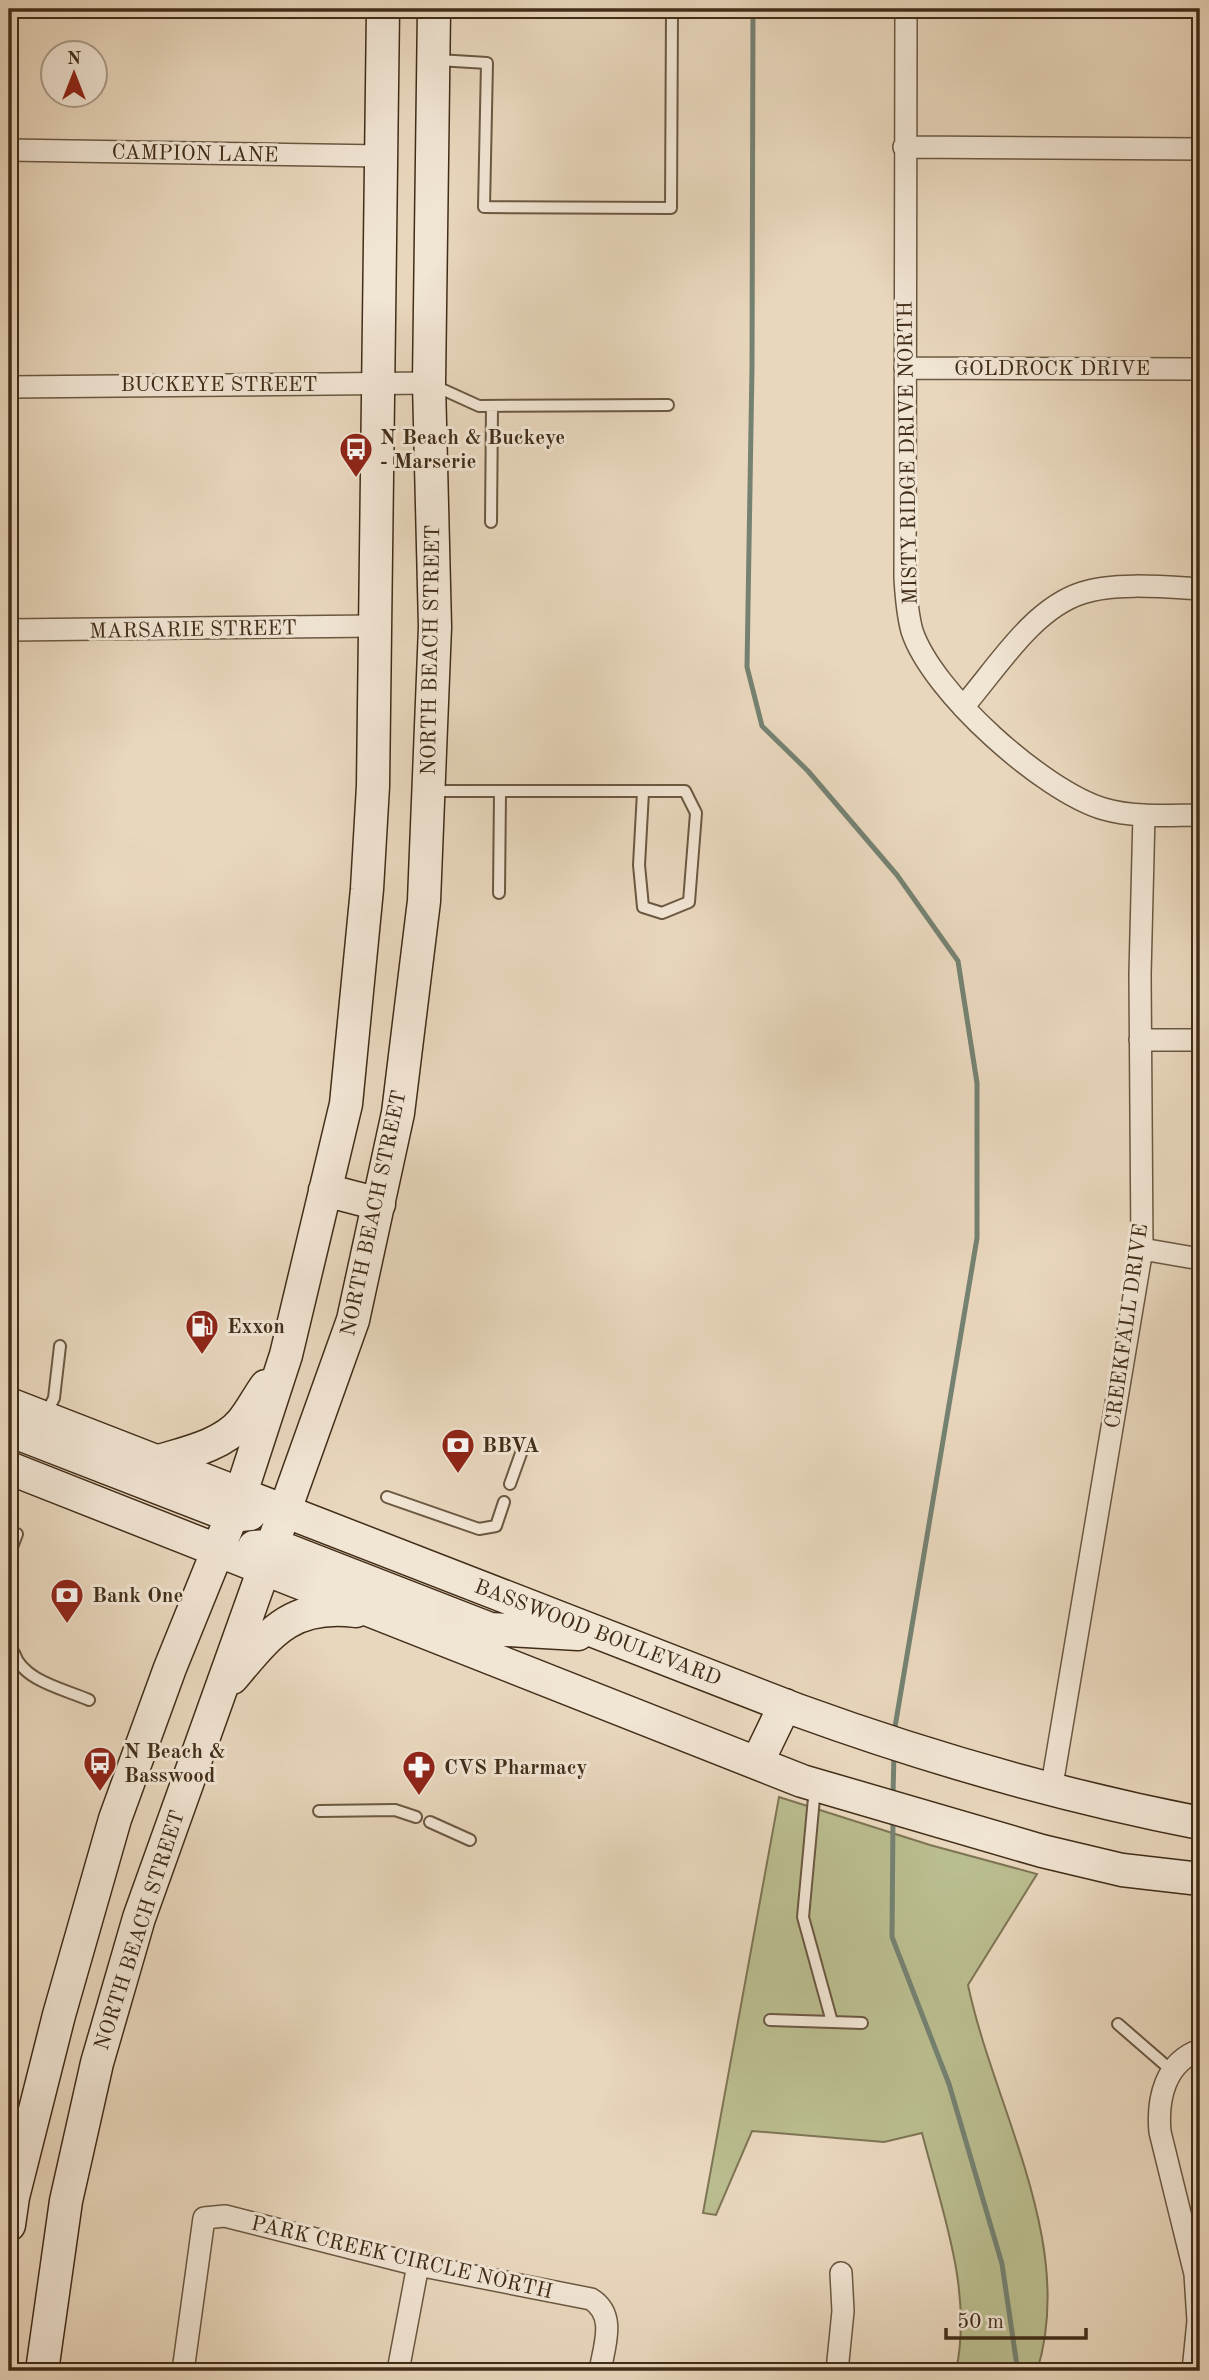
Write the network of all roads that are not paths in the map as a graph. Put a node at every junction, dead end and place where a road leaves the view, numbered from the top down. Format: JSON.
{"nodes":[{"id":1,"x":383,"y":9,"type":"edge"},
{"id":2,"x":435,"y":9,"type":"edge"},
{"id":3,"x":672,"y":9,"type":"edge"},
{"id":4,"x":906,"y":9,"type":"edge"},
{"id":5,"x":434,"y":60,"type":"junction"},
{"id":6,"x":904,"y":147,"type":"junction"},
{"id":7,"x":1200,"y":149,"type":"edge"},
{"id":8,"x":9,"y":150,"type":"edge"},
{"id":9,"x":382,"y":156,"type":"junction"},
{"id":10,"x":905,"y":368,"type":"junction"},
{"id":11,"x":1200,"y":369,"type":"edge"},
{"id":12,"x":380,"y":383,"type":"junction"},
{"id":13,"x":429,"y":383,"type":"junction"},
{"id":14,"x":9,"y":387,"type":"edge"},
{"id":15,"x":668,"y":405,"type":"dead end"},
{"id":16,"x":492,"y":407,"type":"junction"},
{"id":17,"x":491,"y":522,"type":"dead end"},
{"id":18,"x":1200,"y":589,"type":"edge"},
{"id":19,"x":377,"y":626,"type":"junction"},
{"id":20,"x":9,"y":630,"type":"edge"},
{"id":21,"x":964,"y":706,"type":"junction"},
{"id":22,"x":429,"y":791,"type":"junction"},
{"id":23,"x":500,"y":792,"type":"junction"},
{"id":24,"x":643,"y":792,"type":"junction"},
{"id":25,"x":1144,"y":815,"type":"junction"},
{"id":26,"x":1200,"y":815,"type":"edge"},
{"id":27,"x":499,"y":893,"type":"dead end"},
{"id":28,"x":1140,"y":1040,"type":"junction"},
{"id":29,"x":1200,"y":1040,"type":"edge"},
{"id":30,"x":325,"y":1190,"type":"junction"},
{"id":31,"x":379,"y":1204,"type":"junction"},
{"id":32,"x":1142,"y":1250,"type":"junction"},
{"id":33,"x":1200,"y":1259,"type":"edge"},
{"id":34,"x":60,"y":1346,"type":"dead end"},
{"id":35,"x":286,"y":1355,"type":"junction"},
{"id":36,"x":9,"y":1404,"type":"edge"},
{"id":37,"x":45,"y":1417,"type":"junction"},
{"id":38,"x":9,"y":1430,"type":"edge"},
{"id":39,"x":524,"y":1445,"type":"dead end"},
{"id":40,"x":159,"y":1461,"type":"junction"},
{"id":41,"x":9,"y":1468,"type":"edge"},
{"id":42,"x":510,"y":1484,"type":"dead end"},
{"id":43,"x":387,"y":1497,"type":"dead end"},
{"id":44,"x":504,"y":1502,"type":"dead end"},
{"id":45,"x":236,"y":1505,"type":"junction"},
{"id":46,"x":287,"y":1511,"type":"junction"},
{"id":47,"x":17,"y":1534,"type":"dead end"},
{"id":48,"x":218,"y":1550,"type":"junction"},
{"id":49,"x":9,"y":1555,"type":"edge"},
{"id":50,"x":269,"y":1557,"type":"junction"},
{"id":51,"x":9,"y":1590,"type":"edge"},
{"id":52,"x":378,"y":1613,"type":"junction"},
{"id":53,"x":12,"y":1632,"type":"dead end"},
{"id":54,"x":606,"y":1635,"type":"junction"},
{"id":55,"x":14,"y":1653,"type":"dead end"},
{"id":56,"x":217,"y":1695,"type":"junction"},
{"id":57,"x":89,"y":1699,"type":"dead end"},
{"id":58,"x":785,"y":1705,"type":"junction"},
{"id":59,"x":757,"y":1763,"type":"junction"},
{"id":60,"x":827,"y":1788,"type":"junction"},
{"id":61,"x":1051,"y":1791,"type":"junction"},
{"id":62,"x":319,"y":1811,"type":"dead end"},
{"id":63,"x":416,"y":1816,"type":"dead end"},
{"id":64,"x":430,"y":1822,"type":"dead end"},
{"id":65,"x":1200,"y":1823,"type":"edge"},
{"id":66,"x":470,"y":1839,"type":"dead end"},
{"id":67,"x":1200,"y":1879,"type":"edge"},
{"id":68,"x":770,"y":2020,"type":"dead end"},
{"id":69,"x":832,"y":2022,"type":"junction"},
{"id":70,"x":862,"y":2024,"type":"dead end"},
{"id":71,"x":1118,"y":2024,"type":"dead end"},
{"id":72,"x":54,"y":2034,"type":"junction"},
{"id":73,"x":103,"y":2040,"type":"junction"},
{"id":74,"x":1200,"y":2050,"type":"edge"},
{"id":75,"x":1174,"y":2067,"type":"junction"},
{"id":76,"x":10,"y":2206,"type":"edge"},
{"id":77,"x":418,"y":2265,"type":"junction"},
{"id":78,"x":841,"y":2273,"type":"dead end"},
{"id":79,"x":1198,"y":2294,"type":"edge"},
{"id":80,"x":42,"y":2371,"type":"edge"},
{"id":81,"x":183,"y":2371,"type":"edge"},
{"id":82,"x":398,"y":2371,"type":"edge"},
{"id":83,"x":600,"y":2371,"type":"edge"},
{"id":84,"x":837,"y":2371,"type":"edge"},
{"id":85,"x":1193,"y":2371,"type":"edge"}],
"edges":[{"from":1,"to":9,"type":"main road"},
{"from":2,"to":5,"type":"main road","name":"NORTH BEACH STREET"},
{"from":3,"to":5,"type":"lane"},
{"from":4,"to":6,"type":"street","name":"MISTY RIDGE DRIVE NORTH"},
{"from":5,"to":13,"type":"main road","name":"NORTH BEACH STREET"},
{"from":6,"to":7,"type":"street"},
{"from":6,"to":10,"type":"street","name":"MISTY RIDGE DRIVE NORTH"},
{"from":8,"to":9,"type":"street","name":"CAMPION LANE"},
{"from":9,"to":12,"type":"main road"},
{"from":10,"to":11,"type":"street","name":"GOLDROCK DRIVE"},
{"from":10,"to":21,"type":"street","name":"MISTY RIDGE DRIVE NORTH"},
{"from":12,"to":13,"type":"street","name":"BUCKEYE STREET"},
{"from":12,"to":14,"type":"street","name":"BUCKEYE STREET"},
{"from":12,"to":19,"type":"main road"},
{"from":13,"to":16,"type":"lane"},
{"from":13,"to":22,"type":"main road","name":"NORTH BEACH STREET"},
{"from":15,"to":16,"type":"lane"},
{"from":16,"to":17,"type":"lane"},
{"from":18,"to":21,"type":"street"},
{"from":19,"to":20,"type":"street","name":"MARSARIE STREET"},
{"from":19,"to":30,"type":"main road"},
{"from":21,"to":25,"type":"street","name":"MISTY RIDGE DRIVE NORTH"},
{"from":22,"to":23,"type":"lane"},
{"from":22,"to":31,"type":"main road","name":"NORTH BEACH STREET"},
{"from":23,"to":24,"type":"lane"},
{"from":23,"to":27,"type":"lane"},
{"from":24,"to":24,"type":"lane"},
{"from":25,"to":26,"type":"street","name":"MISTY RIDGE DRIVE NORTH"},
{"from":25,"to":28,"type":"street","name":"CREEKFALL DRIVE"},
{"from":28,"to":29,"type":"street"},
{"from":28,"to":32,"type":"street","name":"CREEKFALL DRIVE"},
{"from":30,"to":31,"type":"main road"},
{"from":30,"to":35,"type":"main road"},
{"from":31,"to":46,"type":"main road","name":"NORTH BEACH STREET"},
{"from":32,"to":33,"type":"street"},
{"from":32,"to":61,"type":"street","name":"CREEKFALL DRIVE"},
{"from":34,"to":37,"type":"lane"},
{"from":35,"to":40,"type":"main road"},
{"from":35,"to":45,"type":"main road"},
{"from":36,"to":37,"type":"main road","name":"BASSWOOD BOULEVARD"},
{"from":37,"to":40,"type":"main road","name":"BASSWOOD BOULEVARD"},
{"from":38,"to":45,"type":"main road"},
{"from":39,"to":42,"type":"lane"},
{"from":40,"to":45,"type":"main road","name":"BASSWOOD BOULEVARD"},
{"from":41,"to":48,"type":"main road"},
{"from":43,"to":44,"type":"lane"},
{"from":45,"to":46,"type":"main road","name":"BASSWOOD BOULEVARD"},
{"from":45,"to":48,"type":"main road"},
{"from":46,"to":50,"type":"main road","name":"NORTH BEACH STREET"},
{"from":46,"to":54,"type":"main road","name":"BASSWOOD BOULEVARD"},
{"from":47,"to":49,"type":"lane"},
{"from":48,"to":50,"type":"main road"},
{"from":48,"to":72,"type":"main road"},
{"from":50,"to":52,"type":"main road"},
{"from":50,"to":54,"type":"main road"},
{"from":50,"to":56,"type":"main road","name":"NORTH BEACH STREET"},
{"from":51,"to":53,"type":"lane"},
{"from":52,"to":56,"type":"main road"},
{"from":52,"to":59,"type":"main road"},
{"from":54,"to":58,"type":"main road","name":"BASSWOOD BOULEVARD"},
{"from":55,"to":57,"type":"lane"},
{"from":56,"to":73,"type":"main road","name":"NORTH BEACH STREET"},
{"from":58,"to":59,"type":"main road"},
{"from":58,"to":61,"type":"main road","name":"BASSWOOD BOULEVARD"},
{"from":59,"to":60,"type":"main road"},
{"from":60,"to":67,"type":"main road"},
{"from":60,"to":69,"type":"lane"},
{"from":61,"to":65,"type":"main road","name":"BASSWOOD BOULEVARD"},
{"from":62,"to":63,"type":"lane"},
{"from":64,"to":66,"type":"lane"},
{"from":68,"to":69,"type":"lane"},
{"from":69,"to":70,"type":"lane"},
{"from":71,"to":75,"type":"lane"},
{"from":72,"to":73,"type":"main road"},
{"from":72,"to":76,"type":"main road"},
{"from":73,"to":80,"type":"main road","name":"NORTH BEACH STREET"},
{"from":74,"to":75,"type":"street"},
{"from":75,"to":79,"type":"street"},
{"from":77,"to":81,"type":"street","name":"PARK CREEK CIRCLE NORTH"},
{"from":77,"to":82,"type":"street"},
{"from":77,"to":83,"type":"street","name":"PARK CREEK CIRCLE NORTH"},
{"from":78,"to":84,"type":"street"},
{"from":79,"to":85,"type":"street"}]}
